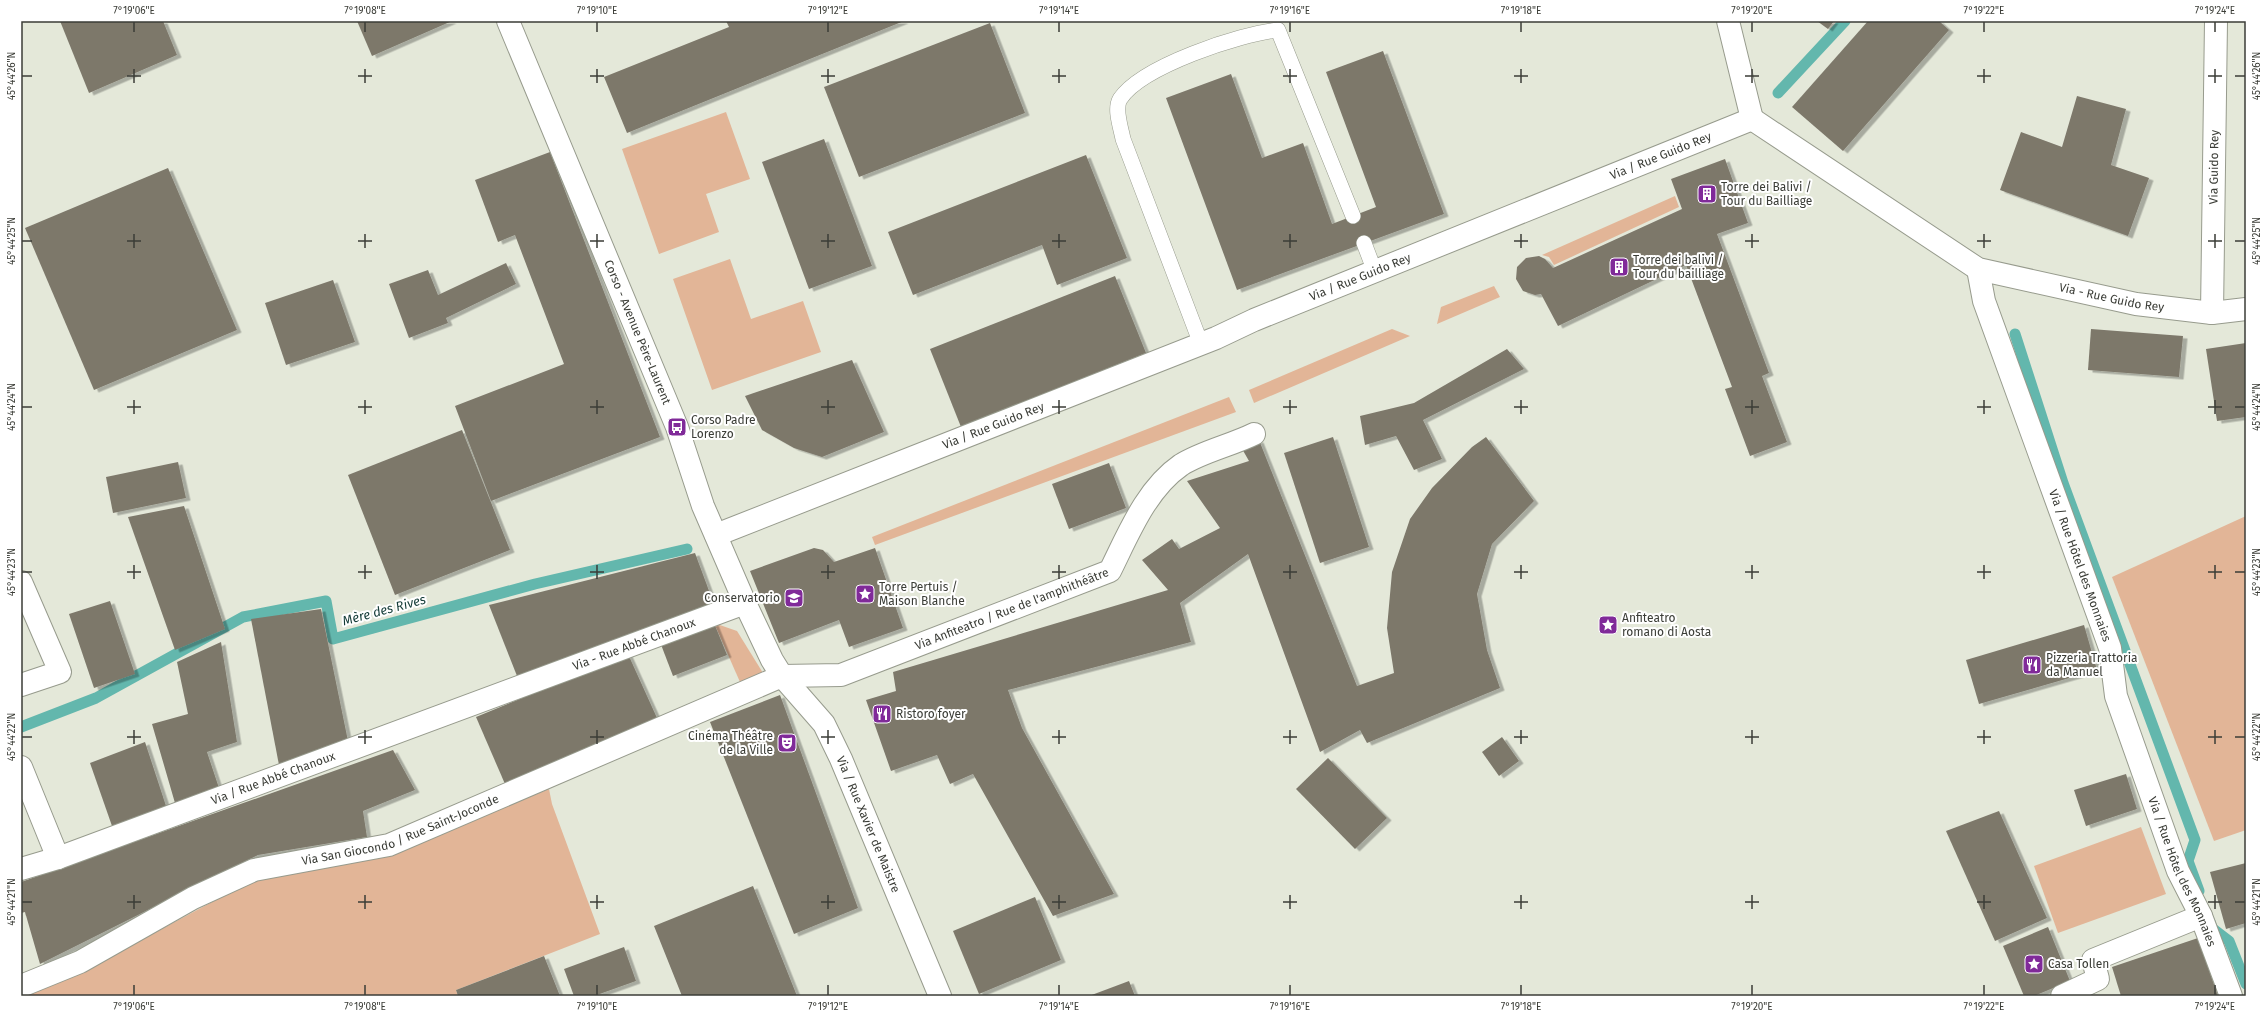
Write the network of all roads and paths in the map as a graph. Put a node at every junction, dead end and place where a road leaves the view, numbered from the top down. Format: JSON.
{"nodes":[{"id":1,"x":508,"y":21,"type":"edge"},
{"id":2,"x":1728,"y":21,"type":"edge"},
{"id":3,"x":2216,"y":21,"type":"edge"},
{"id":4,"x":1752,"y":119,"type":"junction"},
{"id":5,"x":1353,"y":216,"type":"dead end"},
{"id":6,"x":1364,"y":243,"type":"dead end"},
{"id":7,"x":1978,"y":269,"type":"junction"},
{"id":8,"x":1375,"y":272,"type":"junction"},
{"id":9,"x":2246,"y":309,"type":"edge"},
{"id":10,"x":2212,"y":313,"type":"junction"},
{"id":11,"x":1201,"y":344,"type":"junction"},
{"id":12,"x":1254,"y":434,"type":"dead end"},
{"id":13,"x":716,"y":535,"type":"junction"},
{"id":14,"x":21,"y":582,"type":"edge"},
{"id":15,"x":745,"y":603,"type":"junction"},
{"id":16,"x":782,"y":676,"type":"junction"},
{"id":17,"x":21,"y":685,"type":"edge"},
{"id":18,"x":524,"y":685,"type":"joint"},
{"id":19,"x":21,"y":767,"type":"edge"},
{"id":20,"x":58,"y":858,"type":"junction"},
{"id":21,"x":21,"y":869,"type":"edge"},
{"id":22,"x":2201,"y":916,"type":"junction"},
{"id":23,"x":21,"y":986,"type":"edge"},
{"id":24,"x":940,"y":996,"type":"edge"},
{"id":25,"x":2062,"y":996,"type":"edge"},
{"id":26,"x":2231,"y":996,"type":"edge"}],
"edges":[{"from":1,"to":13,"type":"street","name":"Corso - Avenue Père-Laurent"},
{"from":2,"to":4,"type":"street"},
{"from":3,"to":10,"type":"street","name":"Via Guido Rey"},
{"from":4,"to":7,"type":"street"},
{"from":4,"to":8,"type":"street","name":"Via / Rue Guido Rey"},
{"from":5,"to":11,"type":"lane"},
{"from":6,"to":8,"type":"lane"},
{"from":7,"to":10,"type":"street","name":"Via - Rue Guido Rey"},
{"from":7,"to":22,"type":"street","name":"Via / Rue Hôtel des Monnaies"},
{"from":8,"to":11,"type":"street","name":"Via / Rue Guido Rey"},
{"from":9,"to":10,"type":"street","name":"Via - Rue Guido Rey"},
{"from":11,"to":13,"type":"street","name":"Via / Rue Guido Rey"},
{"from":12,"to":16,"type":"street","name":"Via Anfiteatro / Rue de l'amphithéâtre"},
{"from":13,"to":15,"type":"street","name":"Via / Rue Xavier de Maistre"},
{"from":14,"to":17,"type":"street"},
{"from":15,"to":16,"type":"street","name":"Via / Rue Xavier de Maistre"},
{"from":15,"to":18,"type":"street","name":"Via - Rue Abbé Chanoux"},
{"from":16,"to":23,"type":"street","name":"Via San Giocondo / Rue Saint-Joconde"},
{"from":16,"to":24,"type":"street","name":"Via / Rue Xavier de Maistre"},
{"from":18,"to":20,"type":"street","name":"Via / Rue Abbé Chanoux"},
{"from":19,"to":20,"type":"street"},
{"from":20,"to":21,"type":"street","name":"Via / Rue Abbé Chanoux"},
{"from":22,"to":25,"type":"street"},
{"from":22,"to":26,"type":"street","name":"Via / Rue Hôtel des Monnaies"}]}
